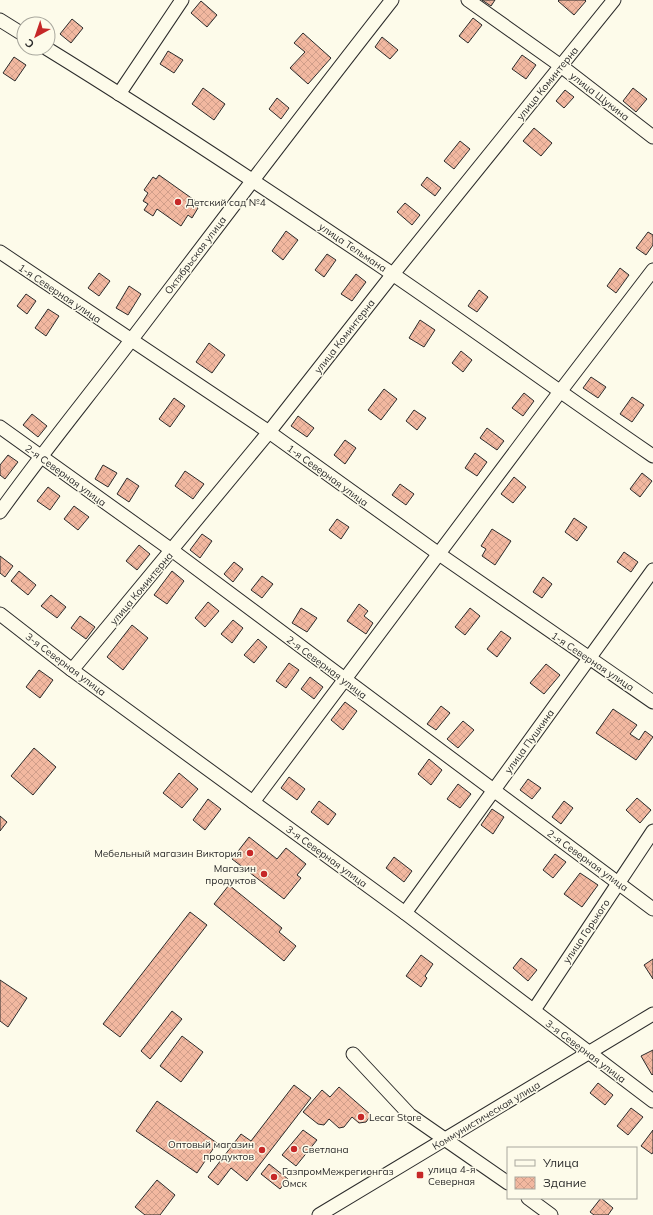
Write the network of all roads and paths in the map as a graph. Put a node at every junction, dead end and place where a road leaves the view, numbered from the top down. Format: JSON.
{"nodes":[{"id":1,"x":182,"y":0,"type":"edge"},
{"id":2,"x":392,"y":0,"type":"edge"},
{"id":3,"x":468,"y":0,"type":"edge"},
{"id":4,"x":614,"y":0,"type":"edge"},
{"id":5,"x":0,"y":20,"type":"edge"},
{"id":6,"x":16,"y":29,"type":"edge"},
{"id":7,"x":56,"y":54,"type":"edge"},
{"id":8,"x":561,"y":66,"type":"junction"},
{"id":9,"x":120,"y":94,"type":"junction"},
{"id":10,"x":653,"y":137,"type":"edge"},
{"id":11,"x":252,"y":179,"type":"junction"},
{"id":12,"x":0,"y":252,"type":"edge"},
{"id":13,"x":653,"y":270,"type":"edge"},
{"id":14,"x":393,"y":274,"type":"junction"},
{"id":15,"x":130,"y":341,"type":"junction"},
{"id":16,"x":559,"y":393,"type":"junction"},
{"id":17,"x":0,"y":427,"type":"edge"},
{"id":18,"x":269,"y":432,"type":"junction"},
{"id":19,"x":40,"y":456,"type":"junction"},
{"id":20,"x":653,"y":456,"type":"edge"},
{"id":21,"x":0,"y":512,"type":"edge"},
{"id":22,"x":173,"y":551,"type":"junction"},
{"id":23,"x":439,"y":554,"type":"junction"},
{"id":24,"x":653,"y":570,"type":"edge"},
{"id":25,"x":0,"y":614,"type":"edge"},
{"id":26,"x":589,"y":659,"type":"junction"},
{"id":27,"x":72,"y":670,"type":"junction"},
{"id":28,"x":344,"y":679,"type":"junction"},
{"id":29,"x":653,"y":702,"type":"edge"},
{"id":30,"x":492,"y":791,"type":"junction"},
{"id":31,"x":253,"y":802,"type":"junction"},
{"id":32,"x":653,"y":831,"type":"edge"},
{"id":33,"x":619,"y":882,"type":"junction"},
{"id":34,"x":653,"y":909,"type":"edge"},
{"id":35,"x":405,"y":913,"type":"junction"},
{"id":36,"x":534,"y":1010,"type":"junction"},
{"id":37,"x":653,"y":1014,"type":"edge"},
{"id":38,"x":588,"y":1053,"type":"junction"},
{"id":39,"x":353,"y":1054,"type":"dead end"},
{"id":40,"x":653,"y":1101,"type":"edge"},
{"id":41,"x":446,"y":1138,"type":"junction"},
{"id":42,"x":507,"y":1182,"type":"edge"},
{"id":43,"x":529,"y":1199,"type":"edge"},
{"id":44,"x":338,"y":1210,"type":"edge"},
{"id":45,"x":319,"y":1215,"type":"edge"},
{"id":46,"x":551,"y":1215,"type":"edge"}],
"edges":[{"from":1,"to":9,"type":"street"},
{"from":2,"to":11,"type":"street","name":"Октябрьская улица"},
{"from":3,"to":8,"type":"street","name":"улица Щукина"},
{"from":4,"to":8,"type":"street","name":"улица Коминтерна"},
{"from":5,"to":6,"type":"street"},
{"from":7,"to":9,"type":"street","name":"улица Тельмана"},
{"from":8,"to":10,"type":"street","name":"улица Щукина"},
{"from":8,"to":14,"type":"street","name":"улица Коминтерна"},
{"from":9,"to":11,"type":"street","name":"улица Тельмана"},
{"from":11,"to":14,"type":"street","name":"улица Тельмана"},
{"from":11,"to":15,"type":"street","name":"Октябрьская улица"},
{"from":12,"to":15,"type":"street","name":"1-я Северная улица"},
{"from":13,"to":16,"type":"street"},
{"from":14,"to":16,"type":"street","name":"улица Тельмана"},
{"from":14,"to":18,"type":"street","name":"улица Коминтерна"},
{"from":15,"to":18,"type":"street","name":"1-я Северная улица"},
{"from":15,"to":19,"type":"street","name":"Октябрьская улица"},
{"from":16,"to":20,"type":"street","name":"улица Тельмана"},
{"from":16,"to":23,"type":"street"},
{"from":17,"to":19,"type":"street","name":"2-я Северная улица"},
{"from":18,"to":22,"type":"street","name":"улица Коминтерна"},
{"from":18,"to":23,"type":"street","name":"1-я Северная улица"},
{"from":19,"to":21,"type":"street","name":"Октябрьская улица"},
{"from":19,"to":22,"type":"street","name":"2-я Северная улица"},
{"from":22,"to":27,"type":"street","name":"улица Коминтерна"},
{"from":22,"to":28,"type":"street","name":"2-я Северная улица"},
{"from":23,"to":26,"type":"street","name":"1-я Северная улица"},
{"from":23,"to":28,"type":"street"},
{"from":24,"to":26,"type":"street","name":"улица Пушкина"},
{"from":25,"to":27,"type":"street","name":"3-я Северная улица"},
{"from":26,"to":29,"type":"street","name":"1-я Северная улица"},
{"from":26,"to":30,"type":"street","name":"улица Пушкина"},
{"from":27,"to":31,"type":"street","name":"3-я Северная улица"},
{"from":28,"to":30,"type":"street","name":"2-я Северная улица"},
{"from":28,"to":31,"type":"street"},
{"from":30,"to":33,"type":"street","name":"2-я Северная улица"},
{"from":30,"to":35,"type":"street","name":"улица Пушкина"},
{"from":31,"to":35,"type":"street","name":"3-я Северная улица"},
{"from":32,"to":33,"type":"street","name":"улица Горького"},
{"from":33,"to":34,"type":"street","name":"2-я Северная улица"},
{"from":33,"to":36,"type":"street","name":"улица Горького"},
{"from":35,"to":36,"type":"street","name":"3-я Северная улица"},
{"from":36,"to":38,"type":"street","name":"3-я Северная улица"},
{"from":37,"to":38,"type":"street","name":"Коммунистическая улица"},
{"from":38,"to":40,"type":"street","name":"3-я Северная улица"},
{"from":38,"to":41,"type":"street","name":"Коммунистическая улица"},
{"from":39,"to":41,"type":"street"},
{"from":41,"to":42,"type":"street"},
{"from":41,"to":44,"type":"street","name":"Коммунистическая улица"},
{"from":43,"to":46,"type":"street"},
{"from":44,"to":45,"type":"street","name":"Коммунистическая улица"}]}
